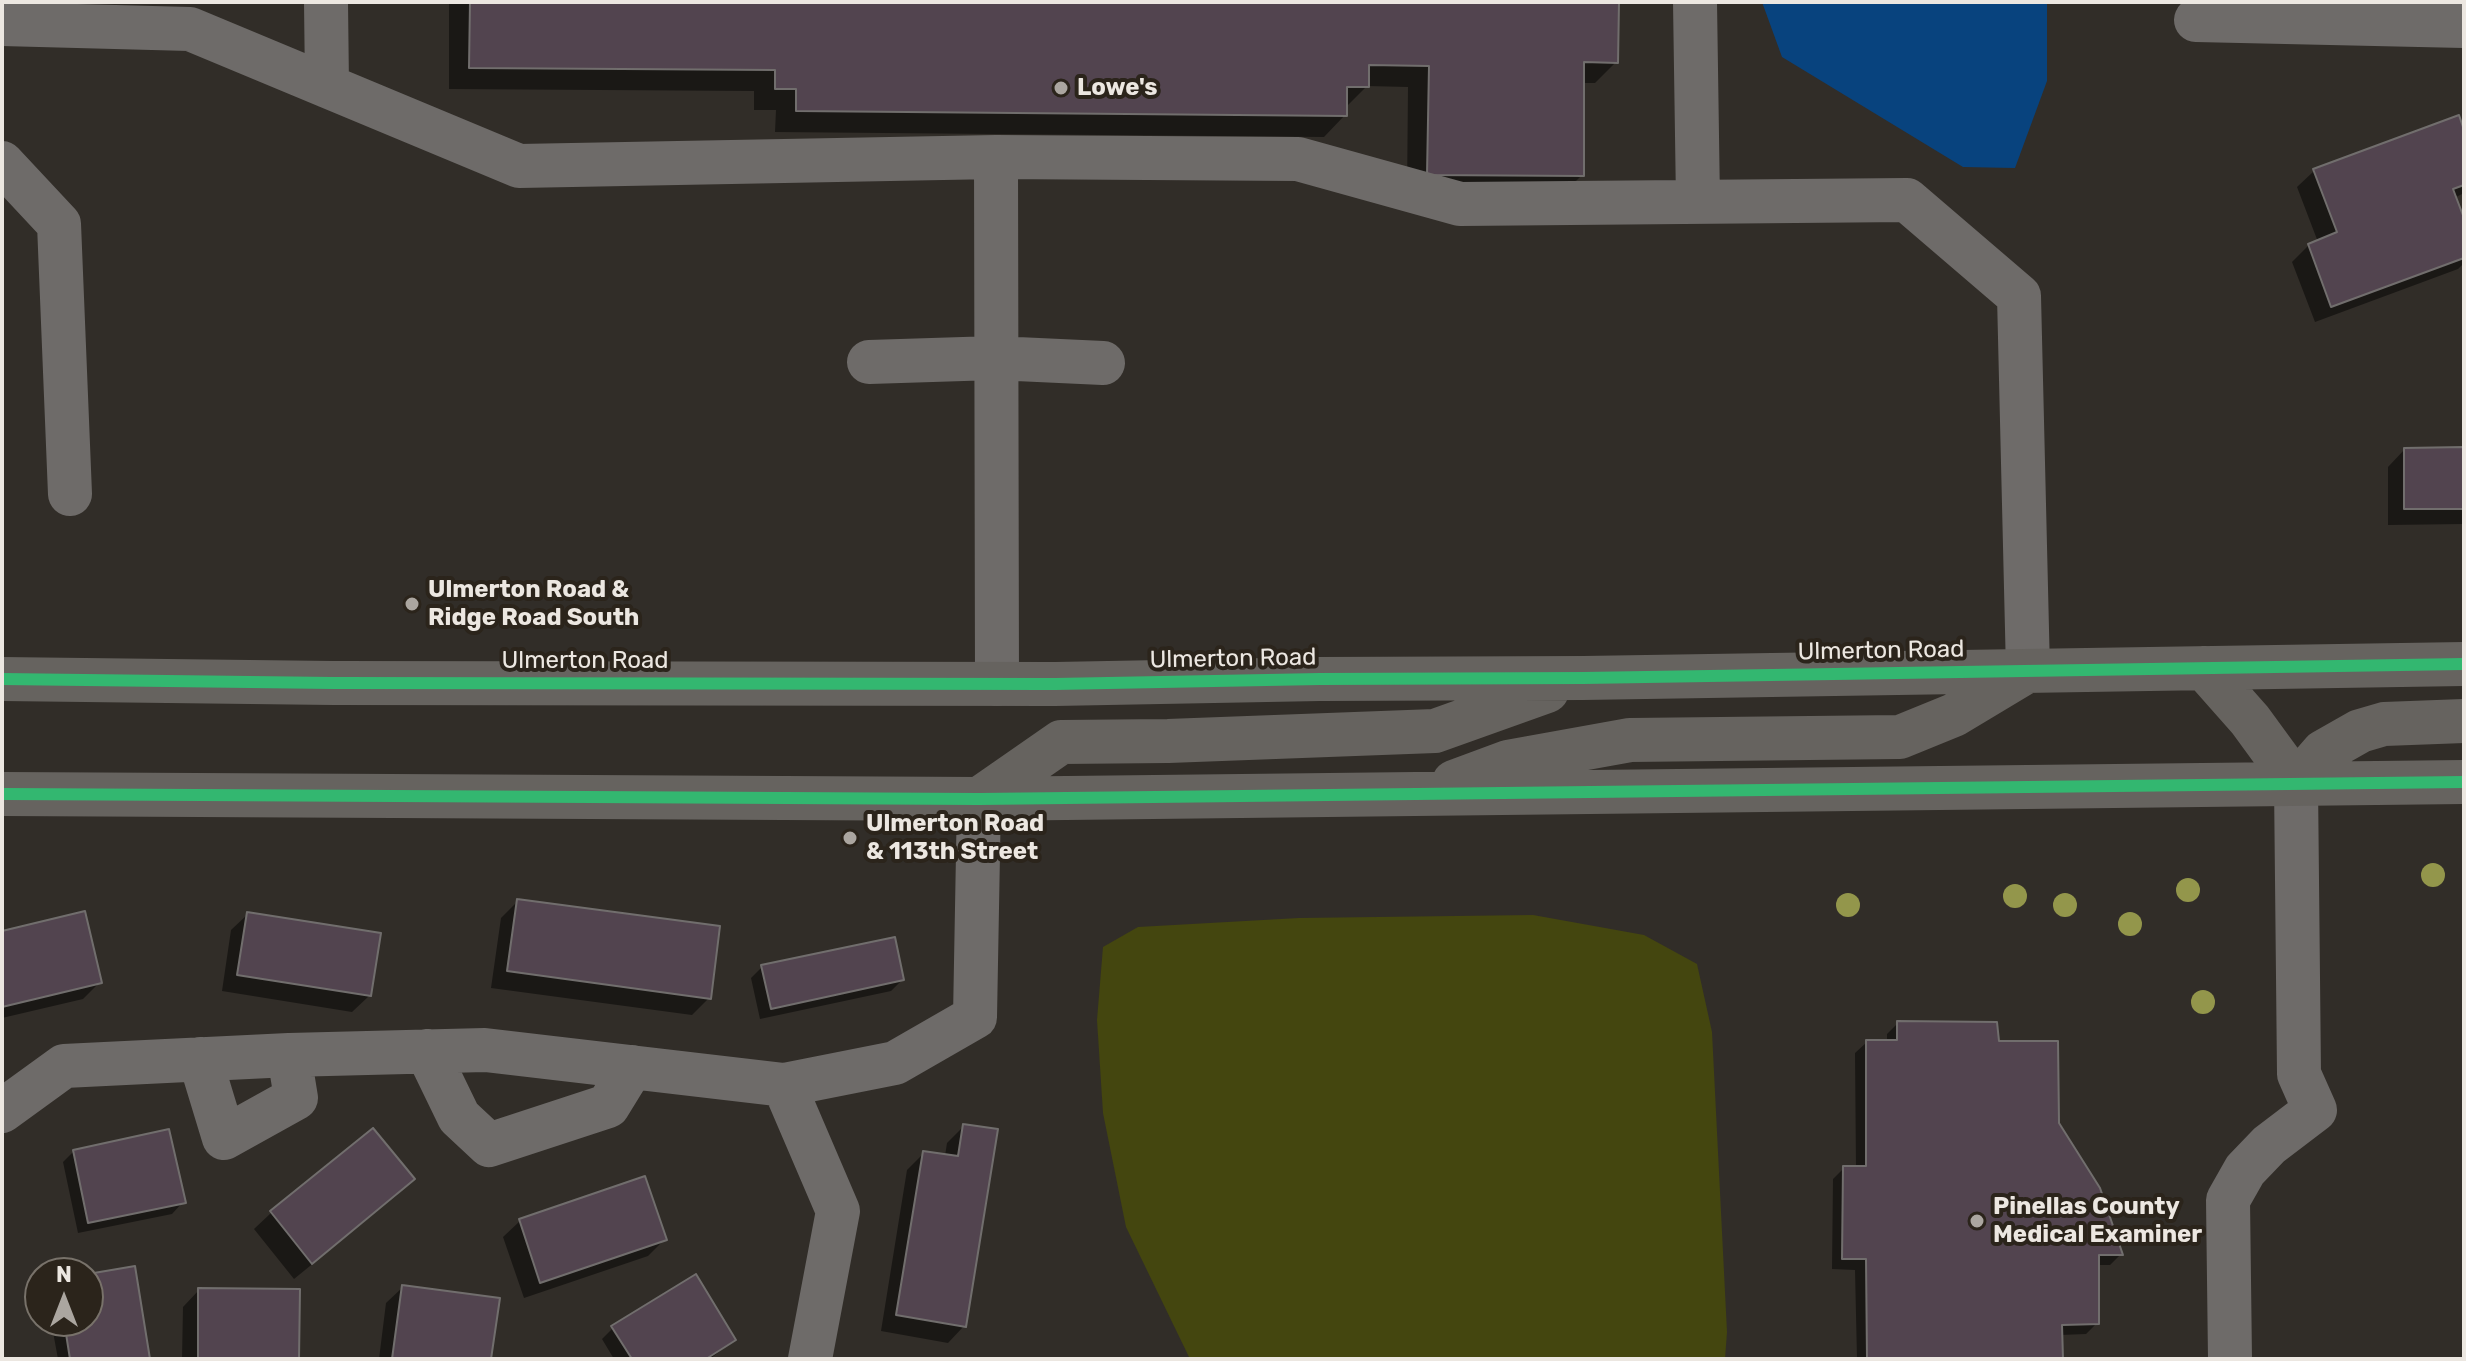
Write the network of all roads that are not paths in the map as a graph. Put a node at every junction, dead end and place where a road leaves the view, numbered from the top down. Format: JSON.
{"nodes":[{"id":1,"x":326,"y":2,"type":"edge"},
{"id":2,"x":1695,"y":2,"type":"edge"},
{"id":3,"x":2196,"y":20,"type":"dead end"},
{"id":4,"x":2,"y":24,"type":"edge"},
{"id":5,"x":2464,"y":26,"type":"edge"},
{"id":6,"x":327,"y":86,"type":"junction"},
{"id":7,"x":996,"y":157,"type":"junction"},
{"id":8,"x":2,"y":163,"type":"edge"},
{"id":9,"x":1698,"y":202,"type":"junction"},
{"id":10,"x":995,"y":358,"type":"junction"},
{"id":11,"x":869,"y":362,"type":"dead end"},
{"id":12,"x":1103,"y":363,"type":"dead end"},
{"id":13,"x":70,"y":494,"type":"dead end"},
{"id":14,"x":2464,"y":664,"type":"edge"},
{"id":15,"x":2204,"y":668,"type":"junction"},
{"id":16,"x":2028,"y":671,"type":"junction"},
{"id":17,"x":1583,"y":678,"type":"junction"},
{"id":18,"x":2,"y":679,"type":"edge"},
{"id":19,"x":997,"y":684,"type":"junction"},
{"id":20,"x":2464,"y":721,"type":"edge"},
{"id":21,"x":2464,"y":782,"type":"edge"},
{"id":22,"x":2296,"y":783,"type":"junction"},
{"id":23,"x":1422,"y":793,"type":"junction"},
{"id":24,"x":2,"y":794,"type":"edge"},
{"id":25,"x":979,"y":799,"type":"junction"},
{"id":26,"x":427,"y":1051,"type":"junction"},
{"id":27,"x":289,"y":1055,"type":"junction"},
{"id":28,"x":200,"y":1059,"type":"junction"},
{"id":29,"x":632,"y":1067,"type":"junction"},
{"id":30,"x":784,"y":1085,"type":"junction"},
{"id":31,"x":2,"y":1111,"type":"edge"},
{"id":32,"x":810,"y":1359,"type":"edge"},
{"id":33,"x":2230,"y":1359,"type":"edge"}],
"edges":[{"from":1,"to":6,"type":"street"},
{"from":2,"to":9,"type":"street"},
{"from":3,"to":5,"type":"street"},
{"from":4,"to":6,"type":"street"},
{"from":6,"to":7,"type":"street"},
{"from":7,"to":9,"type":"street"},
{"from":7,"to":10,"type":"street"},
{"from":8,"to":13,"type":"street"},
{"from":9,"to":16,"type":"street"},
{"from":10,"to":11,"type":"street"},
{"from":10,"to":12,"type":"street"},
{"from":10,"to":19,"type":"street"},
{"from":14,"to":15,"type":"main road","name":"Ulmerton Road"},
{"from":15,"to":16,"type":"main road","name":"Ulmerton Road"},
{"from":15,"to":22,"type":"main road"},
{"from":16,"to":17,"type":"main road","name":"Ulmerton Road"},
{"from":16,"to":23,"type":"main road"},
{"from":17,"to":19,"type":"main road","name":"Ulmerton Road"},
{"from":17,"to":25,"type":"main road"},
{"from":18,"to":19,"type":"main road","name":"Ulmerton Road"},
{"from":20,"to":22,"type":"main road"},
{"from":21,"to":22,"type":"main road"},
{"from":22,"to":23,"type":"main road"},
{"from":22,"to":33,"type":"street"},
{"from":23,"to":25,"type":"main road"},
{"from":24,"to":25,"type":"main road"},
{"from":25,"to":30,"type":"street"},
{"from":26,"to":27,"type":"street"},
{"from":26,"to":29,"type":"street"},
{"from":26,"to":29,"type":"street"},
{"from":27,"to":28,"type":"street"},
{"from":27,"to":28,"type":"street"},
{"from":28,"to":31,"type":"street"},
{"from":29,"to":30,"type":"street"},
{"from":30,"to":32,"type":"street"}]}
